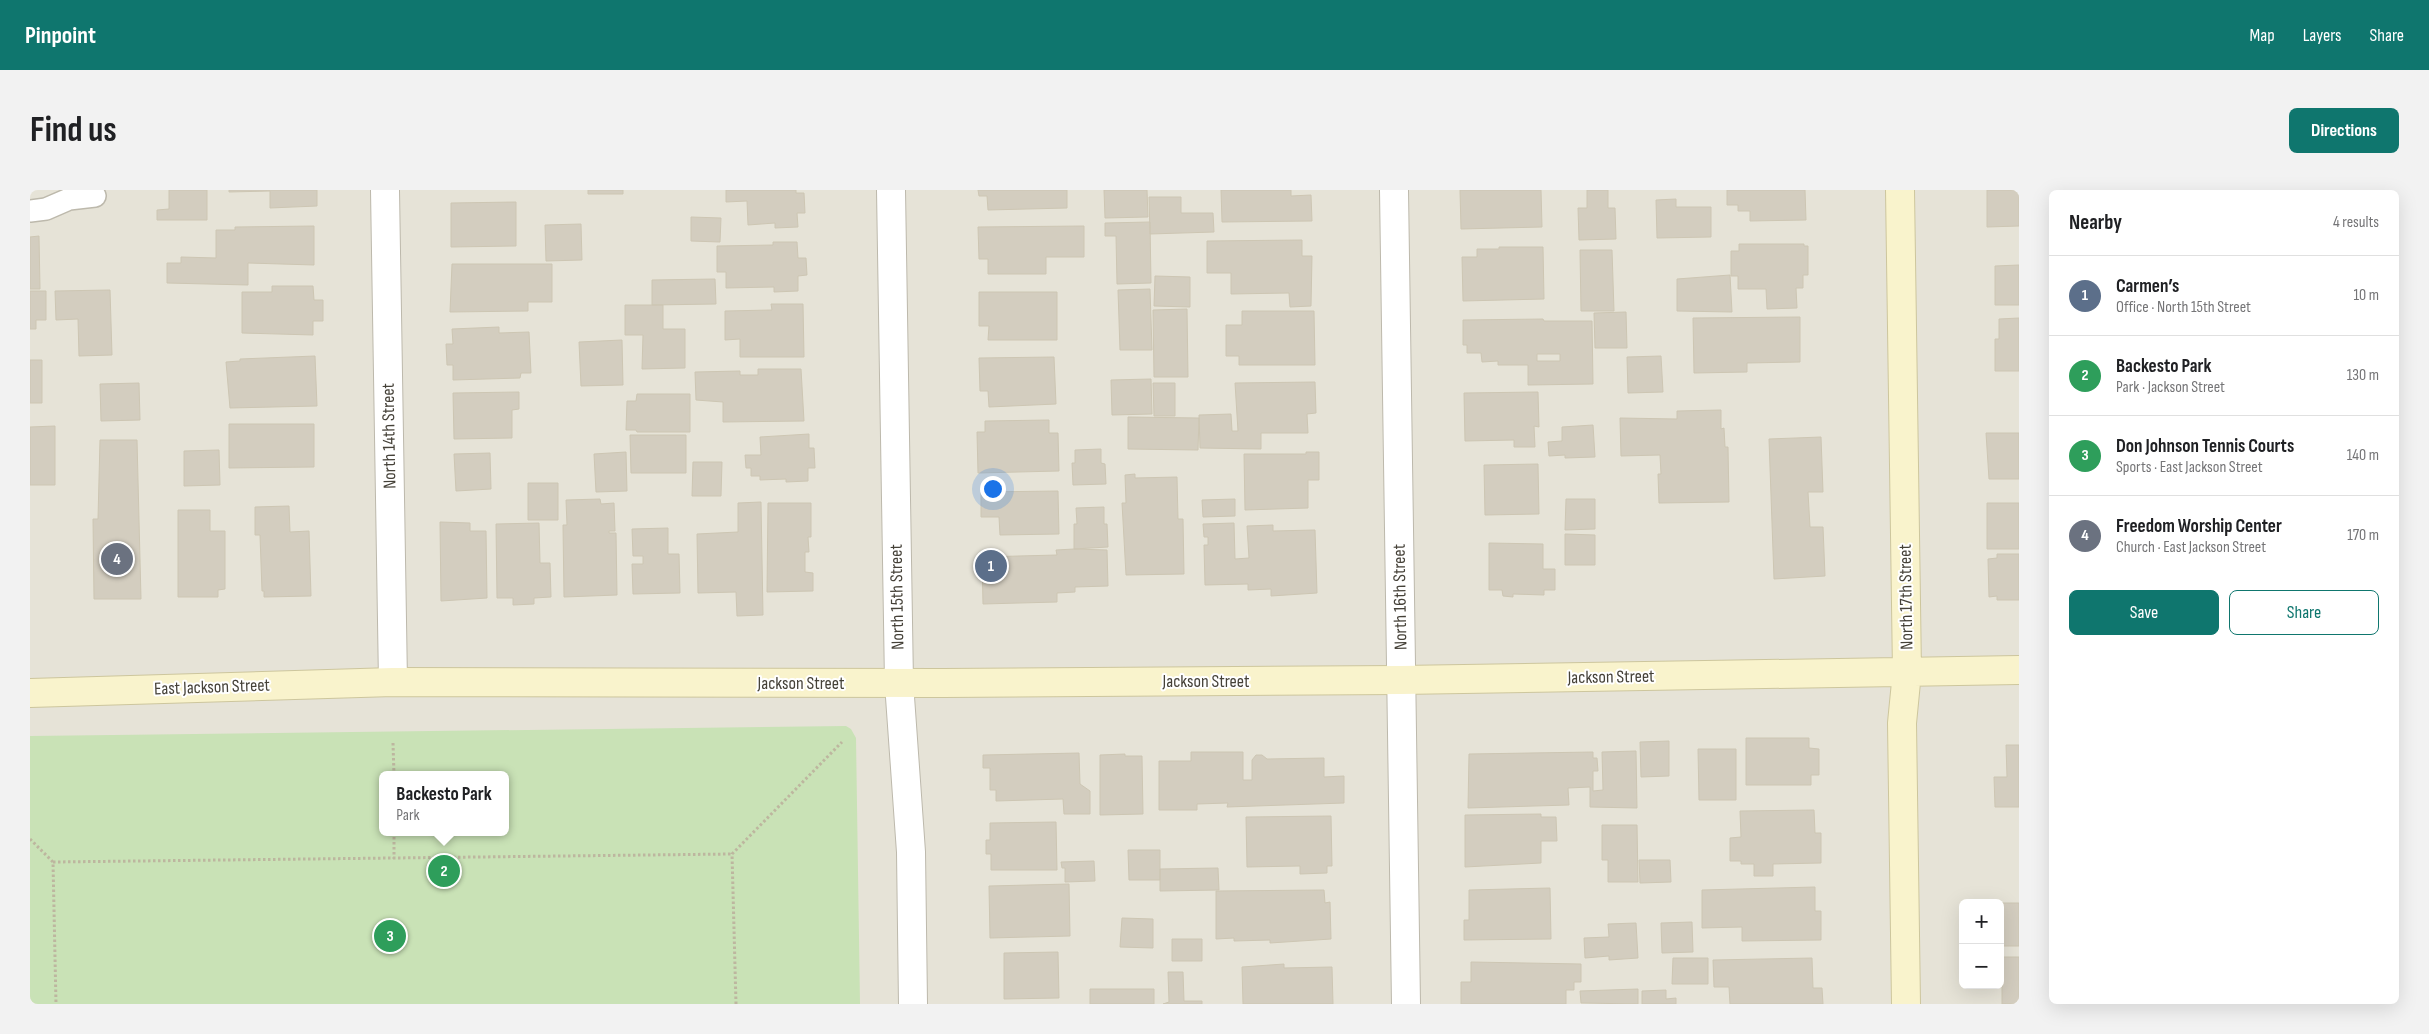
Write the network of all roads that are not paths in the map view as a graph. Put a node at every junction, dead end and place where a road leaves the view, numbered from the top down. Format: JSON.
{"nodes":[{"id":1,"x":385,"y":190,"type":"edge"},
{"id":2,"x":890,"y":190,"type":"edge"},
{"id":3,"x":1394,"y":190,"type":"edge"},
{"id":4,"x":1900,"y":190,"type":"edge"},
{"id":5,"x":95,"y":196,"type":"dead end"},
{"id":6,"x":30,"y":211,"type":"edge"},
{"id":7,"x":2019,"y":670,"type":"edge"},
{"id":8,"x":1907,"y":672,"type":"junction"},
{"id":9,"x":1401,"y":680,"type":"junction"},
{"id":10,"x":393,"y":682,"type":"junction"},
{"id":11,"x":899,"y":683,"type":"junction"},
{"id":12,"x":30,"y":693,"type":"edge"},
{"id":13,"x":913,"y":1004,"type":"edge"},
{"id":14,"x":1406,"y":1004,"type":"edge"},
{"id":15,"x":1906,"y":1004,"type":"edge"}],
"edges":[{"from":1,"to":10,"type":"street","name":"North 14th Street"},
{"from":2,"to":11,"type":"street","name":"North 15th Street"},
{"from":3,"to":9,"type":"street","name":"North 16th Street"},
{"from":4,"to":8,"type":"street","name":"North 17th Street"},
{"from":5,"to":6,"type":"lane"},
{"from":7,"to":8,"type":"street","name":"Jackson Street"},
{"from":8,"to":9,"type":"street","name":"Jackson Street"},
{"from":8,"to":15,"type":"street","name":"North 17th Street"},
{"from":9,"to":11,"type":"street","name":"Jackson Street"},
{"from":9,"to":14,"type":"street","name":"North 16th Street"},
{"from":10,"to":11,"type":"street","name":"Jackson Street"},
{"from":10,"to":12,"type":"street","name":"East Jackson Street"},
{"from":11,"to":13,"type":"street","name":"North 15th Street"}]}
